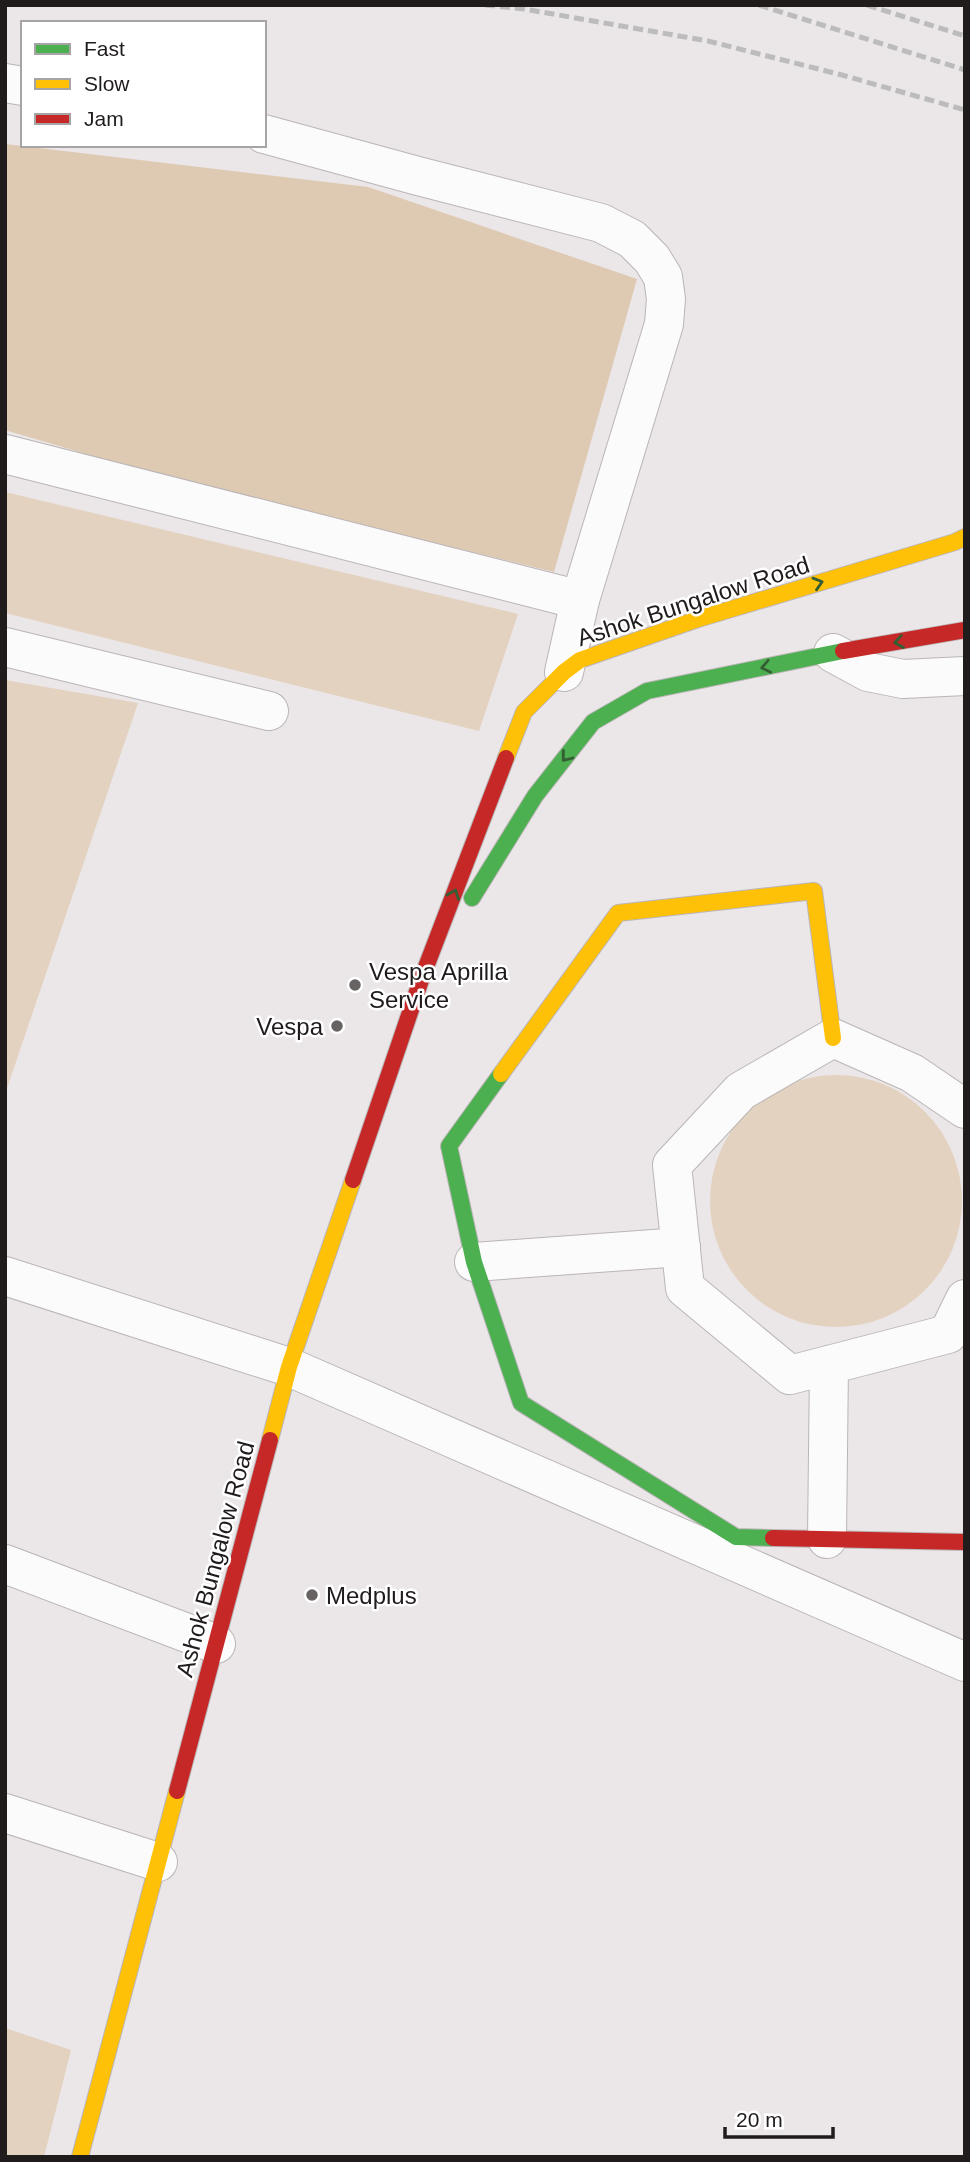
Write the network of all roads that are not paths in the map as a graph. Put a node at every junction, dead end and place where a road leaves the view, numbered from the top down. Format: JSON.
{"nodes":[{"id":1,"x":266,"y":135,"type":"edge"},
{"id":2,"x":5,"y":454,"type":"edge"},
{"id":3,"x":965,"y":537,"type":"edge"},
{"id":4,"x":580,"y":600,"type":"junction"},
{"id":5,"x":965,"y":630,"type":"edge"},
{"id":6,"x":5,"y":647,"type":"edge"},
{"id":7,"x":833,"y":653,"type":"junction"},
{"id":8,"x":564,"y":672,"type":"junction"},
{"id":9,"x":965,"y":676,"type":"edge"},
{"id":10,"x":269,"y":711,"type":"dead end"},
{"id":11,"x":421,"y":980,"type":"junction"},
{"id":12,"x":833,"y":1038,"type":"junction"},
{"id":13,"x":965,"y":1109,"type":"edge"},
{"id":14,"x":681,"y":1247,"type":"junction"},
{"id":15,"x":474,"y":1262,"type":"junction"},
{"id":16,"x":5,"y":1276,"type":"edge"},
{"id":17,"x":965,"y":1299,"type":"edge"},
{"id":18,"x":829,"y":1364,"type":"junction"},
{"id":19,"x":289,"y":1367,"type":"junction"},
{"id":20,"x":827,"y":1539,"type":"junction"},
{"id":21,"x":965,"y":1542,"type":"edge"},
{"id":22,"x":5,"y":1564,"type":"edge"},
{"id":23,"x":216,"y":1644,"type":"junction"},
{"id":24,"x":965,"y":1662,"type":"edge"},
{"id":25,"x":5,"y":1813,"type":"edge"},
{"id":26,"x":158,"y":1862,"type":"junction"},
{"id":27,"x":80,"y":2157,"type":"edge"}],
"edges":[{"from":1,"to":4,"type":"street"},
{"from":2,"to":4,"type":"street"},
{"from":8,"to":3,"type":"street","name":"Ashok Bungalow Road","one_way":true},
{"from":4,"to":8,"type":"street"},
{"from":5,"to":7,"type":"street","name":"Ashok Bungalow Road","one_way":true},
{"from":6,"to":10,"type":"street"},
{"from":7,"to":9,"type":"street"},
{"from":7,"to":11,"type":"street","name":"Ashok Bungalow Road","one_way":true},
{"from":11,"to":8,"type":"street","name":"Ashok Bungalow Road","one_way":true},
{"from":11,"to":19,"type":"street","name":"Ashok Bungalow Road"},
{"from":12,"to":13,"type":"street"},
{"from":12,"to":14,"type":"street"},
{"from":12,"to":15,"type":"street"},
{"from":14,"to":15,"type":"street"},
{"from":14,"to":18,"type":"street"},
{"from":15,"to":20,"type":"street"},
{"from":16,"to":19,"type":"street"},
{"from":17,"to":18,"type":"street"},
{"from":18,"to":20,"type":"street"},
{"from":19,"to":23,"type":"street","name":"Ashok Bungalow Road"},
{"from":19,"to":24,"type":"street"},
{"from":20,"to":21,"type":"street"},
{"from":22,"to":23,"type":"street"},
{"from":23,"to":26,"type":"street","name":"Ashok Bungalow Road"},
{"from":25,"to":26,"type":"street"},
{"from":26,"to":27,"type":"street","name":"Ashok Bungalow Road"}]}
